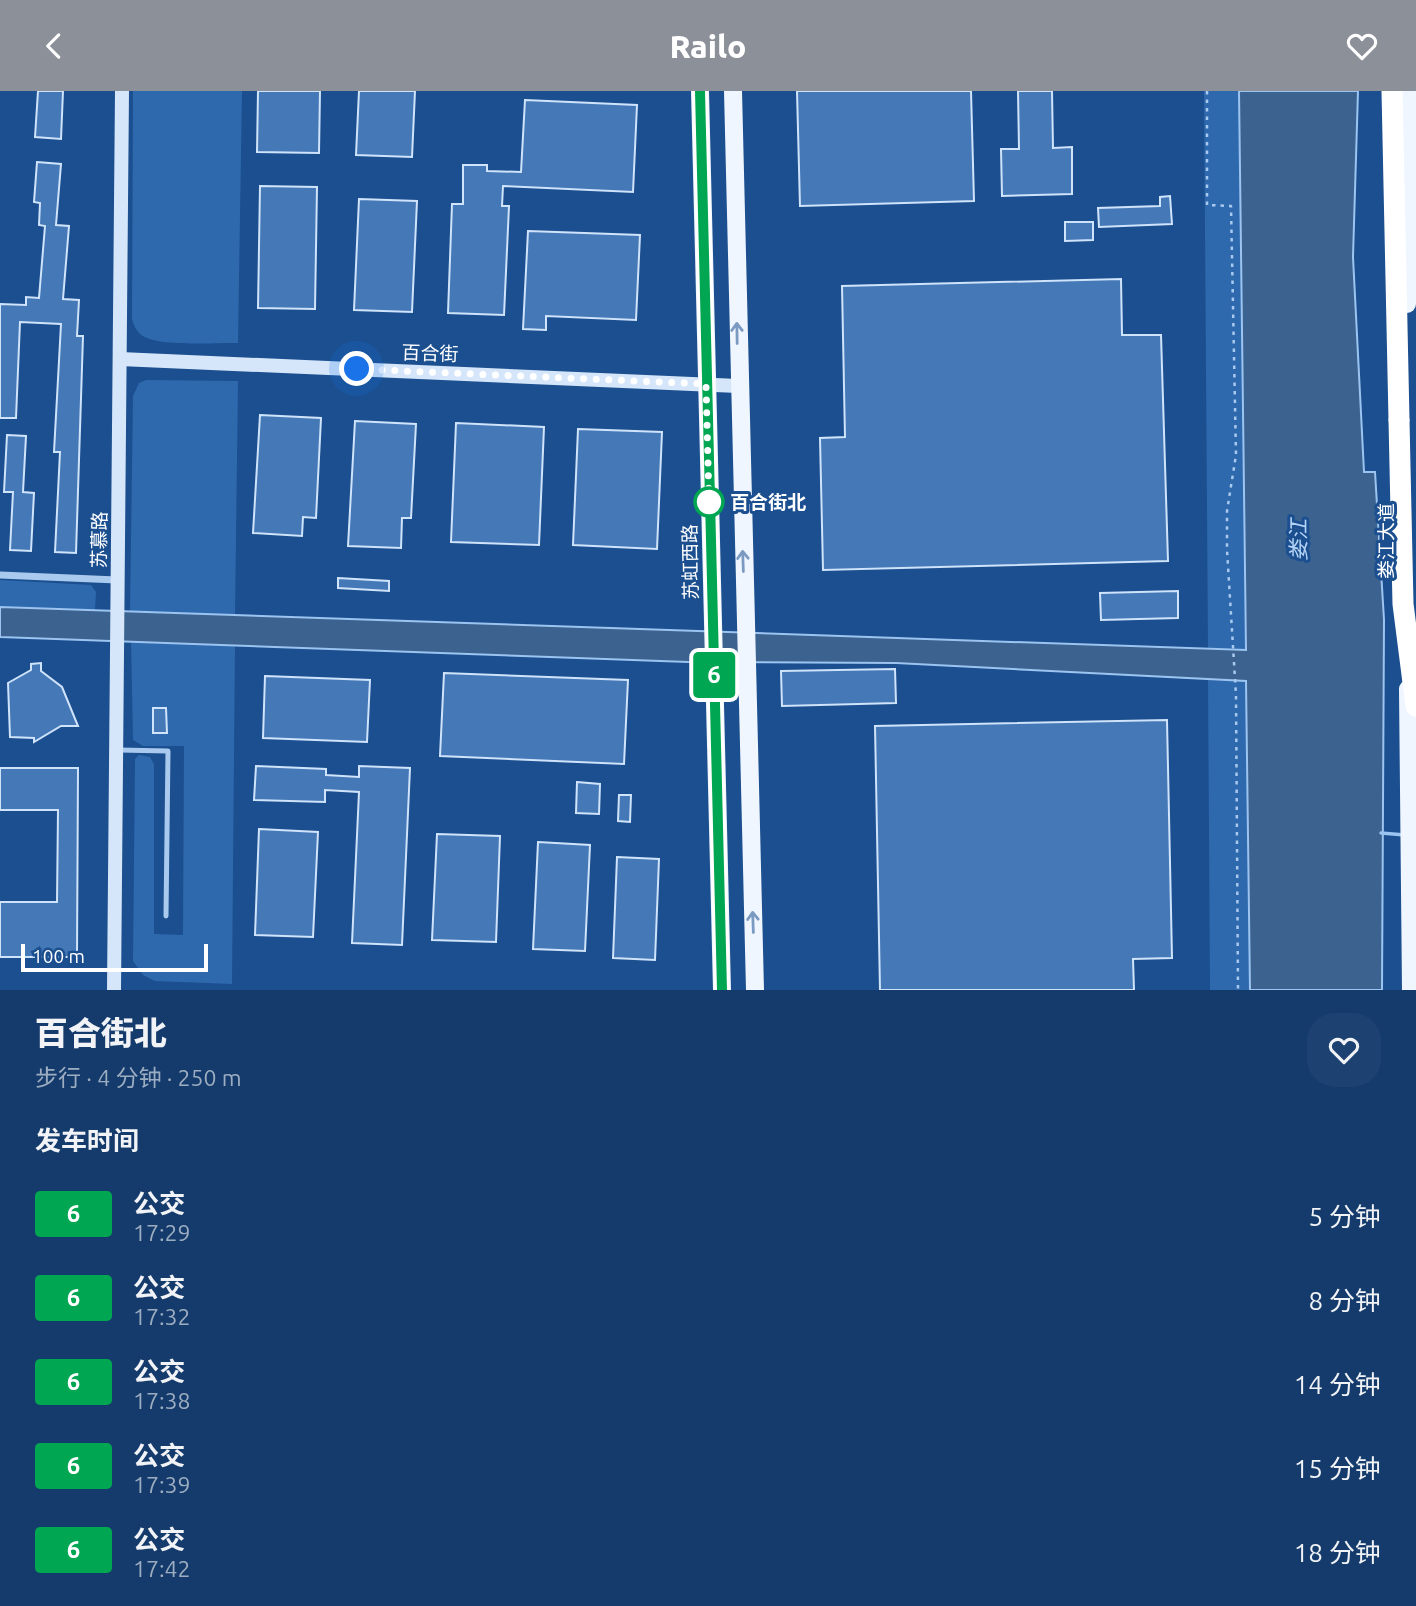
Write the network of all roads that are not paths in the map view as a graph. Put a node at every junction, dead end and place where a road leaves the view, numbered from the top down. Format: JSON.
{"nodes":[{"id":1,"x":122,"y":91,"type":"edge"},
{"id":2,"x":700,"y":91,"type":"edge"},
{"id":3,"x":733,"y":91,"type":"edge"},
{"id":4,"x":1390,"y":91,"type":"edge"},
{"id":5,"x":1407,"y":91,"type":"edge"},
{"id":6,"x":120,"y":359,"type":"junction"},
{"id":7,"x":706,"y":384,"type":"junction"},
{"id":8,"x":738,"y":386,"type":"junction"},
{"id":9,"x":0,"y":575,"type":"edge"},
{"id":10,"x":118,"y":580,"type":"junction"},
{"id":11,"x":1416,"y":706,"type":"edge"},
{"id":12,"x":116,"y":750,"type":"junction"},
{"id":13,"x":166,"y":916,"type":"dead end"},
{"id":14,"x":114,"y":990,"type":"edge"},
{"id":15,"x":722,"y":990,"type":"edge"},
{"id":16,"x":755,"y":990,"type":"edge"},
{"id":17,"x":1410,"y":990,"type":"edge"}],
"edges":[{"from":1,"to":6,"type":"main road","name":"苏慕路"},
{"from":2,"to":7,"type":"main road","name":"苏虹西路"},
{"from":8,"to":3,"type":"main road","one_way":true},
{"from":4,"to":11,"type":"highway","bridge":true},
{"from":5,"to":17,"type":"main road","name":"娄江大道"},
{"from":6,"to":7,"type":"main road","name":"百合街"},
{"from":6,"to":10,"type":"main road","name":"苏慕路"},
{"from":7,"to":8,"type":"main road","name":"百合街"},
{"from":7,"to":15,"type":"main road","name":"苏虹西路"},
{"from":16,"to":8,"type":"main road","one_way":true},
{"from":9,"to":10,"type":"street"},
{"from":10,"to":12,"type":"main road","name":"苏慕路"},
{"from":12,"to":13,"type":"lane"},
{"from":12,"to":14,"type":"main road","name":"苏慕路"}]}
